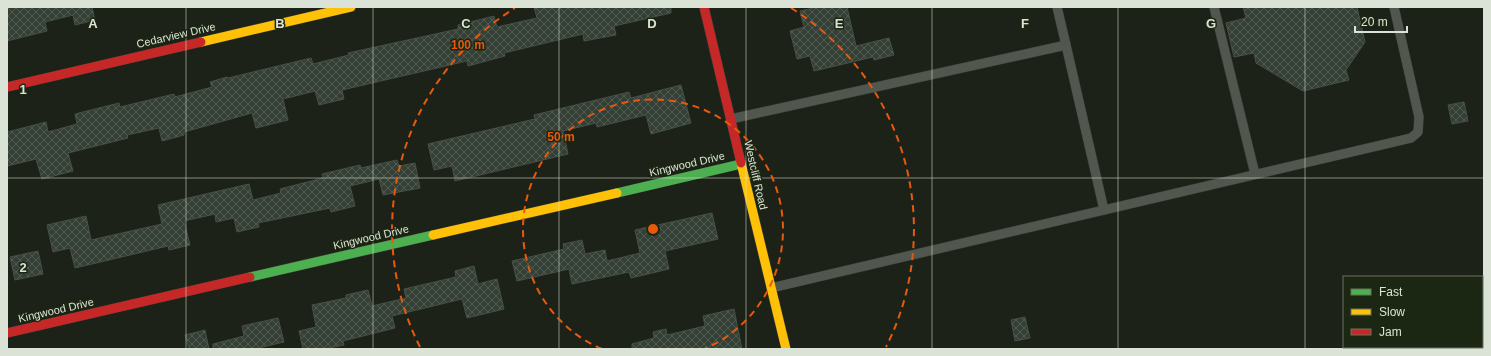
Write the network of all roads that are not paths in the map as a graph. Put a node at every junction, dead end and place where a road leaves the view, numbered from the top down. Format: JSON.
{"nodes":[{"id":1,"x":351,"y":7,"type":"edge"},
{"id":2,"x":704,"y":7,"type":"edge"},
{"id":3,"x":1057,"y":7,"type":"edge"},
{"id":4,"x":1214,"y":7,"type":"edge"},
{"id":5,"x":1394,"y":7,"type":"edge"},
{"id":6,"x":1066,"y":45,"type":"junction"},
{"id":7,"x":7,"y":87,"type":"edge"},
{"id":8,"x":731,"y":118,"type":"junction"},
{"id":9,"x":741,"y":164,"type":"junction"},
{"id":10,"x":1255,"y":174,"type":"junction"},
{"id":11,"x":1104,"y":210,"type":"junction"},
{"id":12,"x":771,"y":288,"type":"junction"},
{"id":13,"x":7,"y":334,"type":"edge"},
{"id":14,"x":786,"y":349,"type":"edge"}],
"edges":[{"from":1,"to":7,"type":"street","name":"Cedarview Drive"},
{"from":2,"to":8,"type":"street","name":"Westcliff Road"},
{"from":3,"to":6,"type":"lane"},
{"from":4,"to":10,"type":"lane"},
{"from":5,"to":10,"type":"lane"},
{"from":6,"to":8,"type":"lane"},
{"from":6,"to":11,"type":"lane"},
{"from":8,"to":9,"type":"street","name":"Westcliff Road"},
{"from":9,"to":12,"type":"street","name":"Westcliff Road"},
{"from":9,"to":13,"type":"street","name":"Kingwood Drive"},
{"from":10,"to":11,"type":"lane"},
{"from":11,"to":12,"type":"lane"},
{"from":12,"to":14,"type":"street","name":"Westcliff Road"}]}
